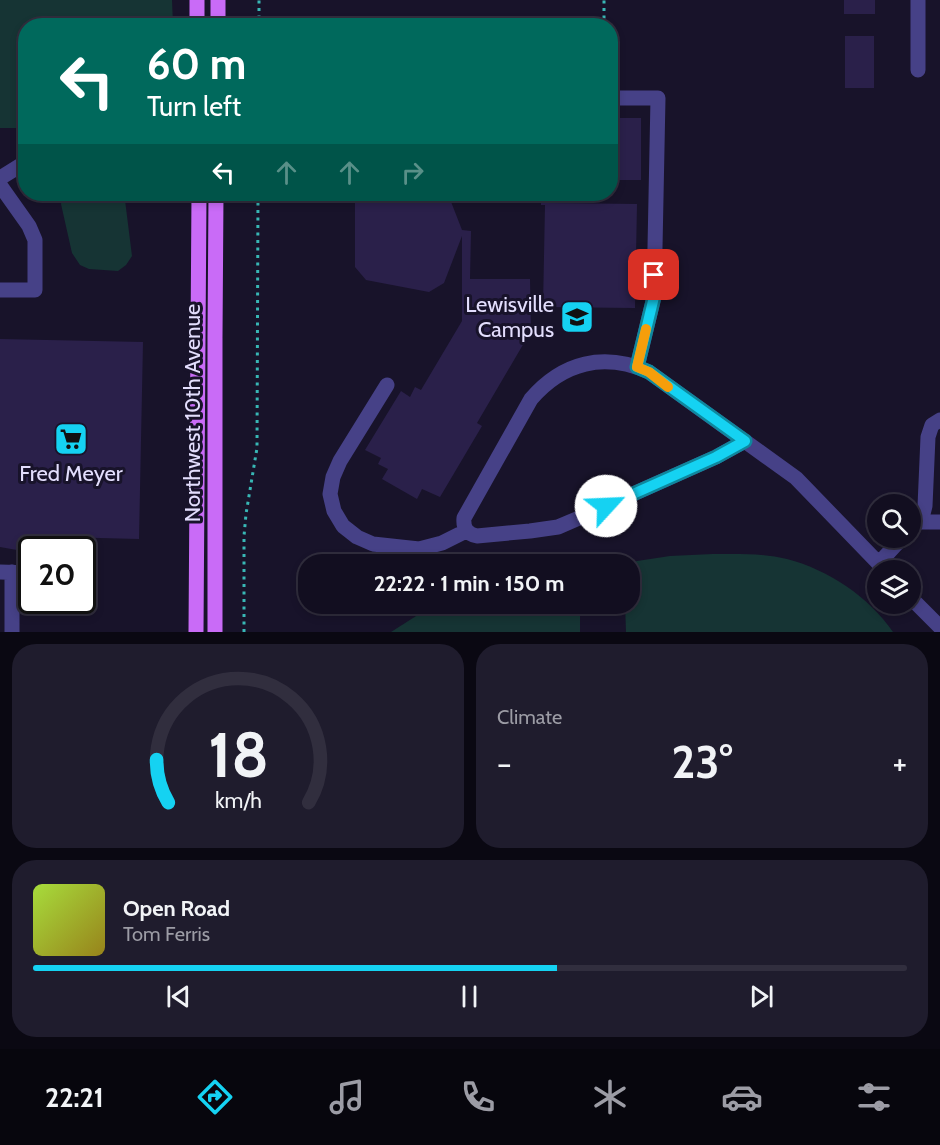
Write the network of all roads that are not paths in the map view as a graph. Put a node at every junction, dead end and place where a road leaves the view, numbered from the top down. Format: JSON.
{"nodes":[{"id":1,"x":198,"y":0,"type":"edge"},
{"id":2,"x":218,"y":0,"type":"edge"},
{"id":3,"x":918,"y":0,"type":"edge"},
{"id":4,"x":197,"y":18,"type":"edge"},
{"id":5,"x":218,"y":18,"type":"edge"},
{"id":6,"x":918,"y":70,"type":"dead end"},
{"id":7,"x":618,"y":98,"type":"edge"},
{"id":8,"x":18,"y":167,"type":"edge"},
{"id":9,"x":0,"y":177,"type":"edge"},
{"id":10,"x":0,"y":185,"type":"edge"},
{"id":11,"x":200,"y":201,"type":"edge"},
{"id":12,"x":216,"y":201,"type":"edge"},
{"id":13,"x":0,"y":290,"type":"edge"},
{"id":14,"x":637,"y":367,"type":"junction"},
{"id":15,"x":387,"y":385,"type":"dead end"},
{"id":16,"x":940,"y":420,"type":"edge"},
{"id":17,"x":745,"y":441,"type":"junction"},
{"id":18,"x":921,"y":516,"type":"edge"},
{"id":19,"x":940,"y":522,"type":"edge"},
{"id":20,"x":921,"y":524,"type":"edge"},
{"id":21,"x":466,"y":531,"type":"junction"},
{"id":22,"x":875,"y":560,"type":"edge"},
{"id":23,"x":6,"y":572,"type":"edge"},
{"id":24,"x":921,"y":608,"type":"edge"},
{"id":25,"x":940,"y":627,"type":"edge"},
{"id":26,"x":12,"y":632,"type":"edge"},
{"id":27,"x":196,"y":632,"type":"edge"},
{"id":28,"x":215,"y":632,"type":"edge"}],
"edges":[{"from":1,"to":4,"type":"main road"},
{"from":2,"to":5,"type":"main road"},
{"from":3,"to":6,"type":"street"},
{"from":7,"to":14,"type":"street"},
{"from":8,"to":9,"type":"street"},
{"from":10,"to":13,"type":"street"},
{"from":11,"to":27,"type":"main road","name":"Northwest 10th Avenue"},
{"from":12,"to":28,"type":"main road","name":"Northwest 10th Avenue"},
{"from":14,"to":17,"type":"street"},
{"from":14,"to":21,"type":"street"},
{"from":15,"to":21,"type":"street"},
{"from":16,"to":18,"type":"street"},
{"from":17,"to":21,"type":"street"},
{"from":17,"to":22,"type":"street"},
{"from":19,"to":20,"type":"street"},
{"from":23,"to":26,"type":"street"},
{"from":24,"to":25,"type":"street"}]}
